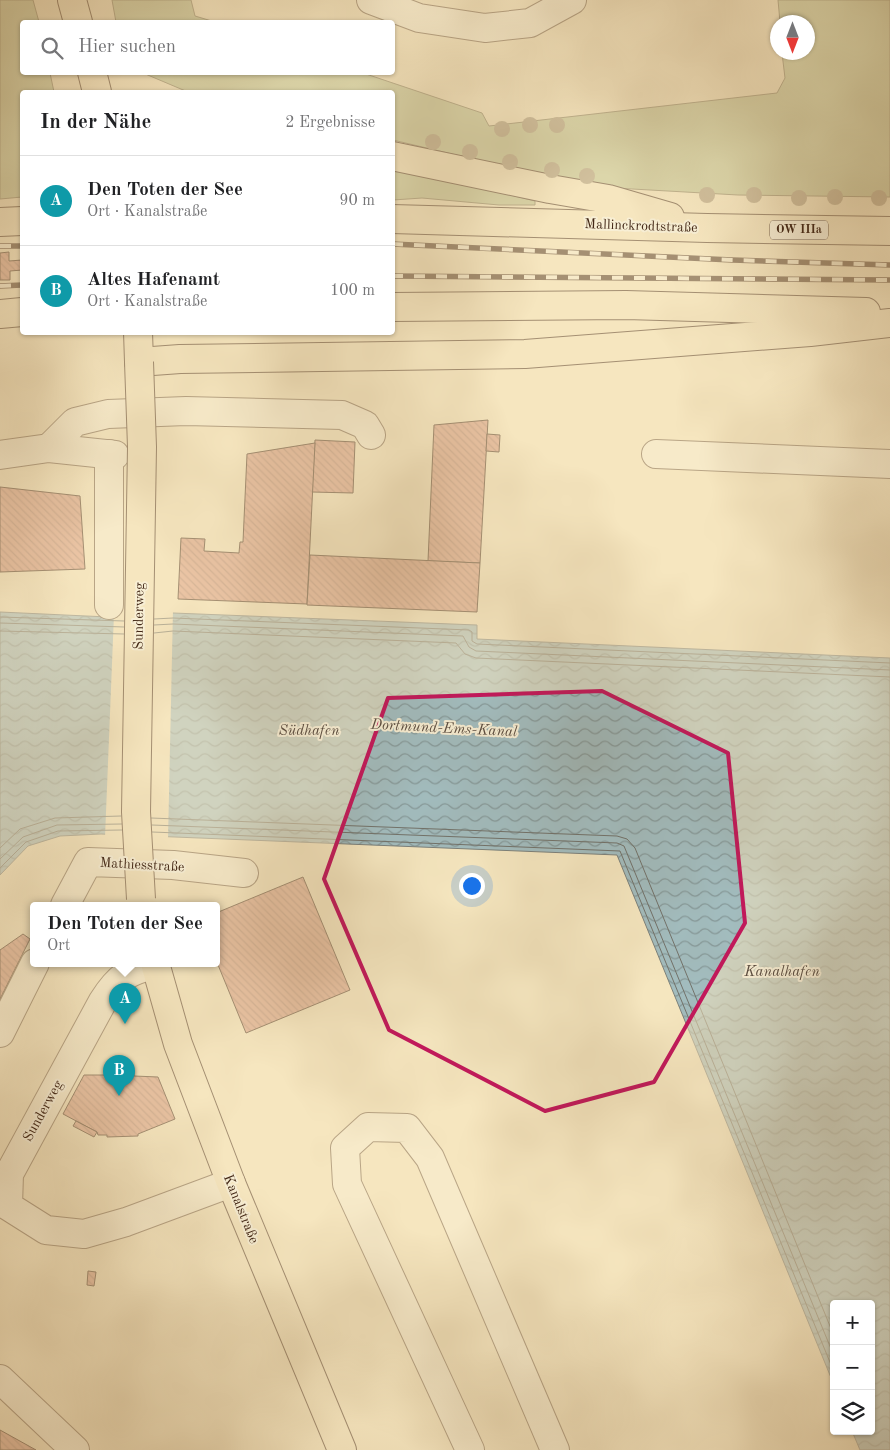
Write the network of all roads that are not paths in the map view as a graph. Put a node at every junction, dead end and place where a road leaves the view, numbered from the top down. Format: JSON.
{"nodes":[{"id":1,"x":72,"y":0,"type":"edge"},
{"id":2,"x":371,"y":0,"type":"edge"},
{"id":3,"x":572,"y":0,"type":"edge"},
{"id":4,"x":77,"y":20,"type":"edge"},
{"id":5,"x":93,"y":75,"type":"edge"},
{"id":6,"x":96,"y":90,"type":"edge"},
{"id":7,"x":395,"y":157,"type":"edge"},
{"id":8,"x":395,"y":219,"type":"edge"},
{"id":9,"x":20,"y":221,"type":"edge"},
{"id":10,"x":0,"y":222,"type":"edge"},
{"id":11,"x":707,"y":228,"type":"junction"},
{"id":12,"x":890,"y":231,"type":"edge"},
{"id":13,"x":395,"y":307,"type":"edge"},
{"id":14,"x":20,"y":312,"type":"edge"},
{"id":15,"x":890,"y":312,"type":"edge"},
{"id":16,"x":0,"y":314,"type":"edge"},
{"id":17,"x":890,"y":323,"type":"edge"},
{"id":18,"x":138,"y":335,"type":"edge"},
{"id":19,"x":139,"y":362,"type":"junction"},
{"id":20,"x":371,"y":435,"type":"dead end"},
{"id":21,"x":49,"y":448,"type":"junction"},
{"id":22,"x":656,"y":454,"type":"dead end"},
{"id":23,"x":0,"y":455,"type":"edge"},
{"id":24,"x":890,"y":464,"type":"edge"},
{"id":25,"x":109,"y":605,"type":"dead end"},
{"id":26,"x":244,"y":873,"type":"dead end"},
{"id":27,"x":68,"y":902,"type":"edge"},
{"id":28,"x":142,"y":902,"type":"edge"},
{"id":29,"x":33,"y":967,"type":"edge"},
{"id":30,"x":144,"y":967,"type":"edge"},
{"id":31,"x":156,"y":967,"type":"edge"},
{"id":32,"x":0,"y":1033,"type":"edge"},
{"id":33,"x":230,"y":1183,"type":"junction"},
{"id":34,"x":0,"y":1379,"type":"edge"},
{"id":35,"x":75,"y":1450,"type":"edge"},
{"id":36,"x":342,"y":1450,"type":"edge"},
{"id":37,"x":470,"y":1450,"type":"edge"},
{"id":38,"x":555,"y":1450,"type":"edge"}],
"edges":[{"from":1,"to":4,"type":"main road"},
{"from":2,"to":3,"type":"street"},
{"from":5,"to":6,"type":"main road"},
{"from":7,"to":11,"type":"main road"},
{"from":8,"to":11,"type":"main road","name":"Mallinckrodtstraße"},
{"from":9,"to":10,"type":"main road"},
{"from":11,"to":12,"type":"main road","name":"Mallinckrodtstraße","number":"OW IIIa"},
{"from":13,"to":15,"type":"main road"},
{"from":14,"to":16,"type":"main road"},
{"from":17,"to":19,"type":"main road"},
{"from":18,"to":19,"type":"main road","name":"Sunderweg"},
{"from":19,"to":28,"type":"main road","name":"Sunderweg","bridge":true},
{"from":20,"to":21,"type":"street"},
{"from":21,"to":23,"type":"street"},
{"from":21,"to":25,"type":"street"},
{"from":22,"to":24,"type":"street"},
{"from":26,"to":27,"type":"street","name":"Mathiesstraße"},
{"from":29,"to":32,"type":"street"},
{"from":30,"to":33,"type":"street","name":"Sunderweg"},
{"from":31,"to":33,"type":"main road","name":"Kanalstraße"},
{"from":33,"to":36,"type":"main road","name":"Kanalstraße"},
{"from":34,"to":35,"type":"street"},
{"from":37,"to":38,"type":"street"}]}
